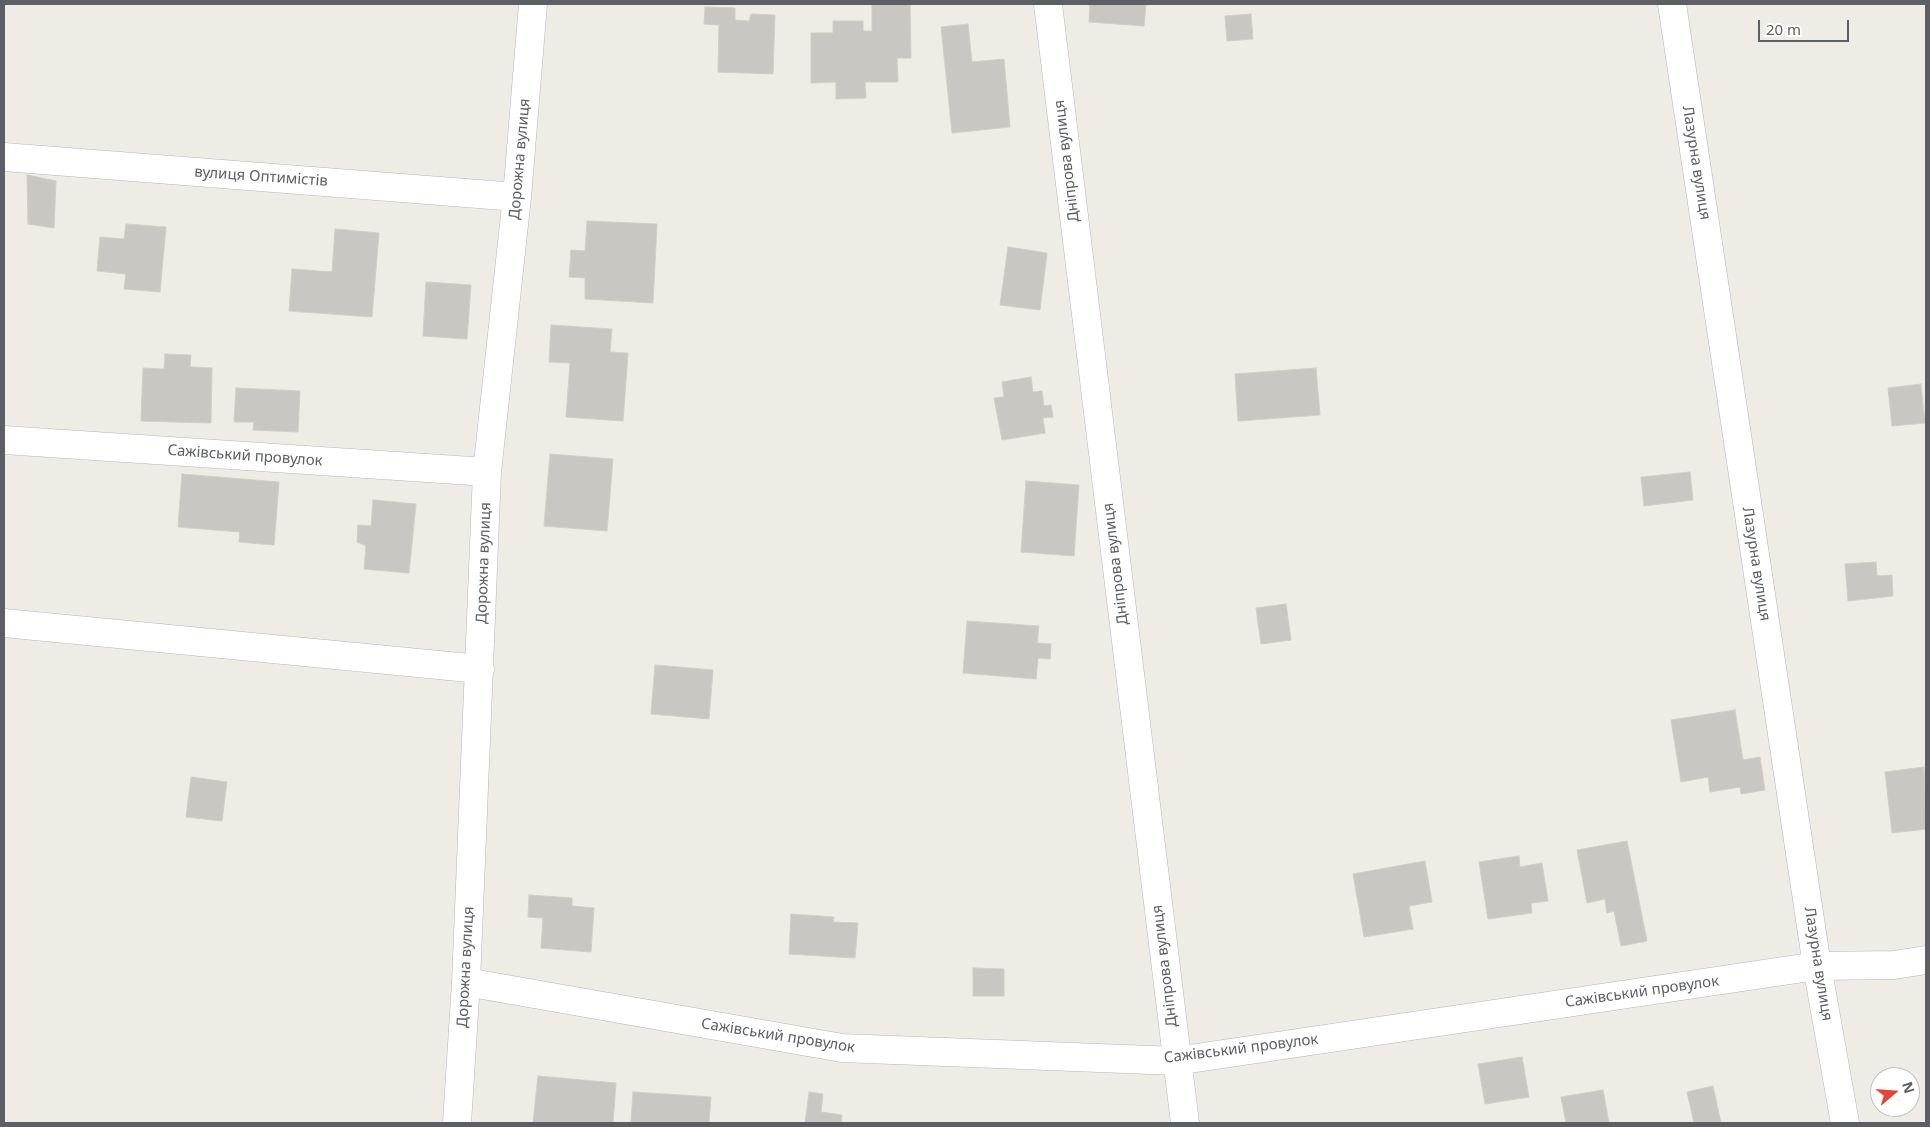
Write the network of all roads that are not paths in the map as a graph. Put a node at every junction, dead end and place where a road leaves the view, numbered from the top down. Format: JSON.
{"nodes":[{"id":1,"x":532,"y":4,"type":"edge"},
{"id":2,"x":1048,"y":4,"type":"edge"},
{"id":3,"x":1672,"y":4,"type":"edge"},
{"id":4,"x":4,"y":157,"type":"edge"},
{"id":5,"x":517,"y":197,"type":"junction"},
{"id":6,"x":4,"y":440,"type":"edge"},
{"id":7,"x":487,"y":472,"type":"junction"},
{"id":8,"x":4,"y":623,"type":"edge"},
{"id":9,"x":480,"y":669,"type":"junction"},
{"id":10,"x":1926,"y":960,"type":"edge"},
{"id":11,"x":1817,"y":966,"type":"junction"},
{"id":12,"x":466,"y":982,"type":"junction"},
{"id":13,"x":1176,"y":1061,"type":"junction"},
{"id":14,"x":457,"y":1123,"type":"edge"},
{"id":15,"x":1184,"y":1123,"type":"edge"},
{"id":16,"x":1845,"y":1123,"type":"edge"}],
"edges":[{"from":1,"to":5,"type":"street","name":"Дорожна вулиця"},
{"from":2,"to":13,"type":"street","name":"Дніпрова вулиця"},
{"from":3,"to":11,"type":"street","name":"Лазурна вулиця"},
{"from":4,"to":5,"type":"street","name":"вулиця Оптимістів"},
{"from":5,"to":7,"type":"street","name":"Дорожна вулиця"},
{"from":6,"to":7,"type":"street","name":"Сажівський провулок"},
{"from":7,"to":9,"type":"street","name":"Дорожна вулиця"},
{"from":8,"to":9,"type":"street"},
{"from":9,"to":12,"type":"street","name":"Дорожна вулиця"},
{"from":10,"to":11,"type":"street","name":"Сажівський провулок"},
{"from":11,"to":13,"type":"street","name":"Сажівський провулок"},
{"from":11,"to":16,"type":"street","name":"Лазурна вулиця"},
{"from":12,"to":13,"type":"street","name":"Сажівський провулок"},
{"from":12,"to":14,"type":"street","name":"Дорожна вулиця"},
{"from":13,"to":15,"type":"street","name":"Дніпрова вулиця"}]}
